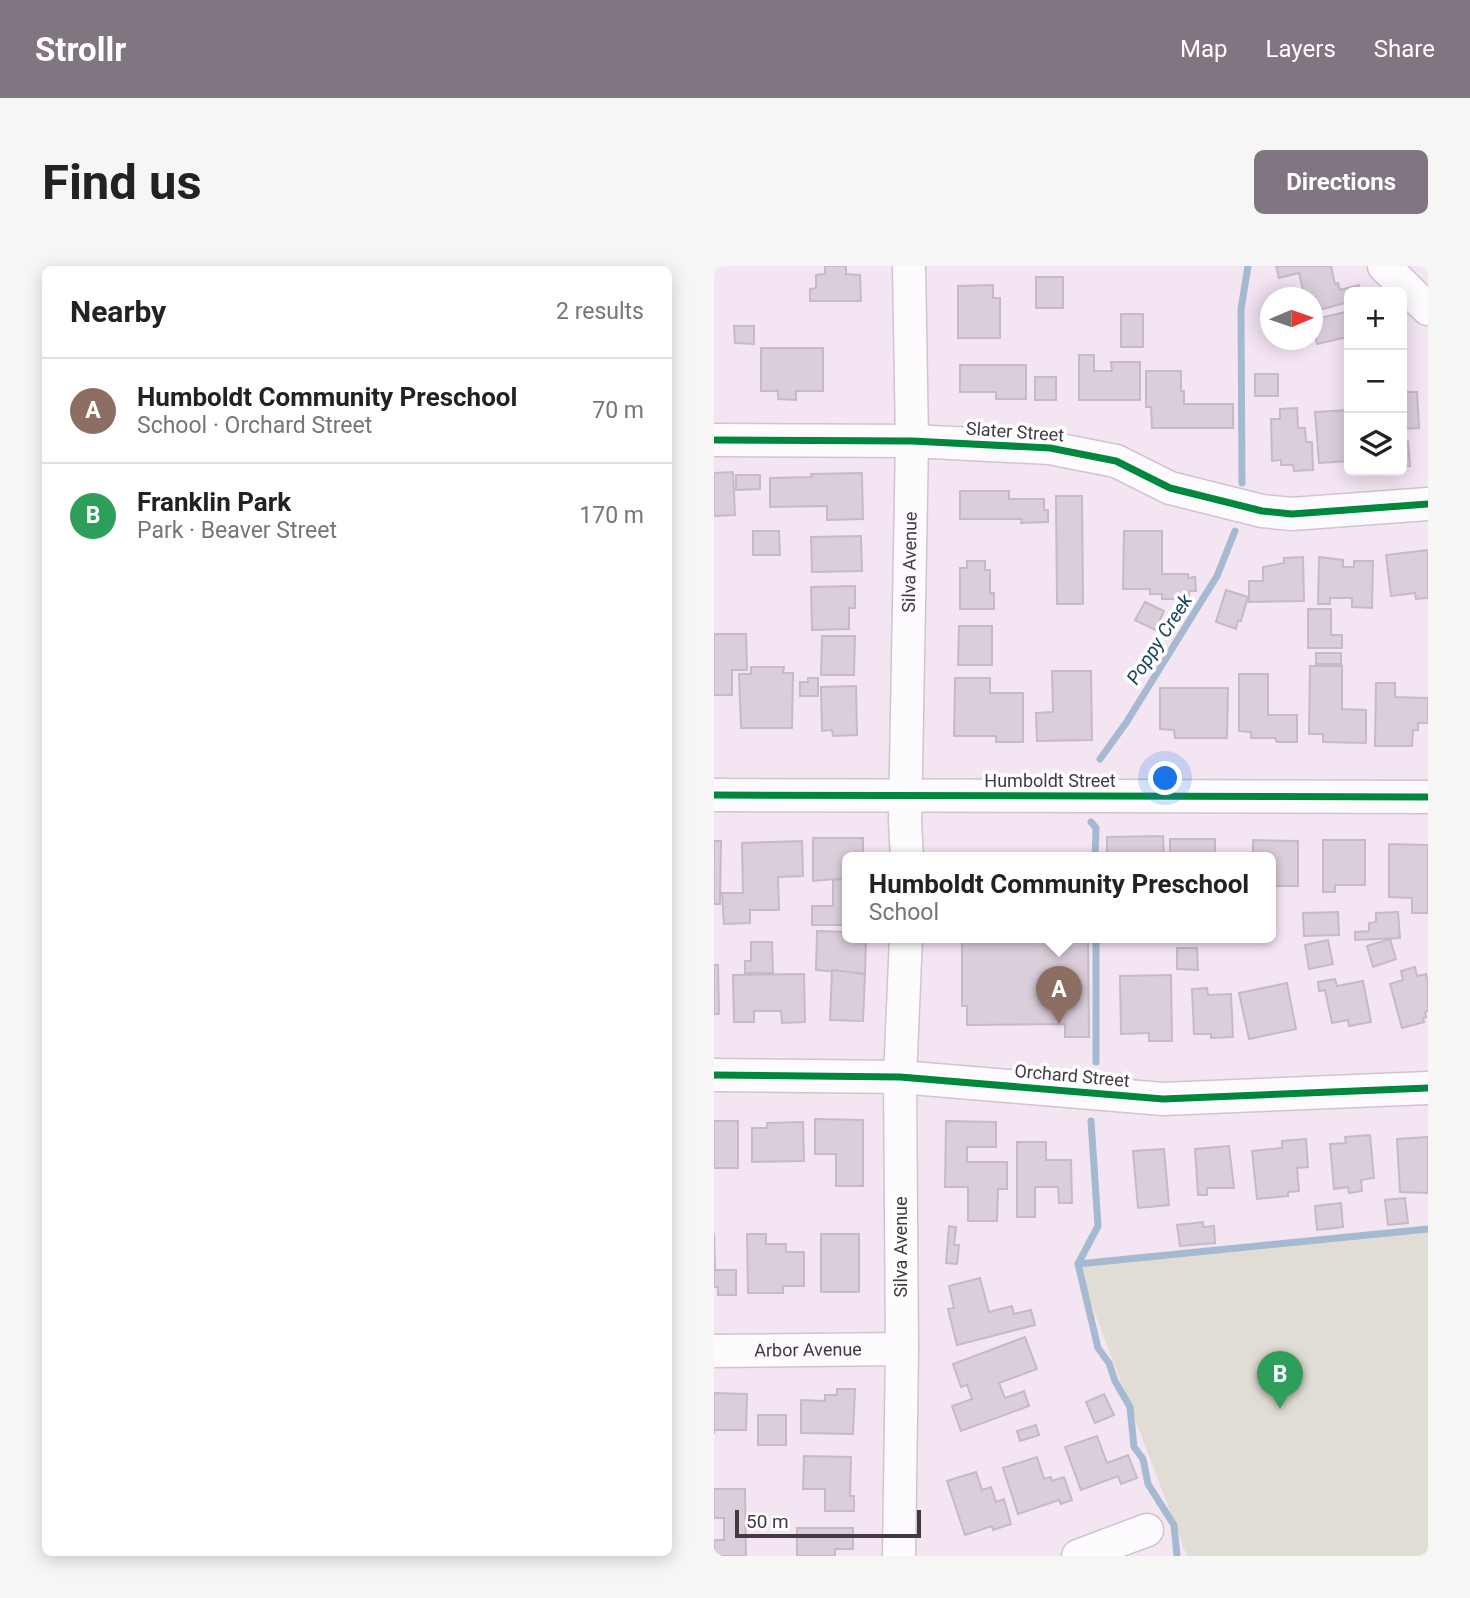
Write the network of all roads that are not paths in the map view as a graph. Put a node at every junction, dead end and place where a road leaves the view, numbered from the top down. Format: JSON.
{"nodes":[{"id":1,"x":909,"y":266,"type":"edge"},
{"id":2,"x":1384,"y":266,"type":"edge"},
{"id":3,"x":1428,"y":309,"type":"edge"},
{"id":4,"x":714,"y":440,"type":"edge"},
{"id":5,"x":912,"y":441,"type":"junction"},
{"id":6,"x":1428,"y":504,"type":"edge"},
{"id":7,"x":714,"y":795,"type":"edge"},
{"id":8,"x":905,"y":797,"type":"junction"},
{"id":9,"x":1428,"y":797,"type":"edge"},
{"id":10,"x":907,"y":852,"type":"edge"},
{"id":11,"x":906,"y":943,"type":"edge"},
{"id":12,"x":714,"y":1075,"type":"edge"},
{"id":13,"x":900,"y":1077,"type":"junction"},
{"id":14,"x":1428,"y":1087,"type":"edge"},
{"id":15,"x":902,"y":1349,"type":"junction"},
{"id":16,"x":714,"y":1352,"type":"edge"},
{"id":17,"x":1147,"y":1530,"type":"dead end"},
{"id":18,"x":898,"y":1556,"type":"edge"},
{"id":19,"x":1078,"y":1556,"type":"edge"}],
"edges":[{"from":1,"to":5,"type":"street","name":"Silva Avenue"},
{"from":2,"to":3,"type":"street"},
{"from":4,"to":5,"type":"street","name":"Slater Street"},
{"from":5,"to":6,"type":"street","name":"Slater Street"},
{"from":5,"to":8,"type":"street","name":"Silva Avenue"},
{"from":7,"to":8,"type":"street","name":"Humboldt Street"},
{"from":8,"to":9,"type":"street","name":"Humboldt Street"},
{"from":8,"to":10,"type":"street","name":"Silva Avenue"},
{"from":11,"to":13,"type":"street","name":"Silva Avenue"},
{"from":12,"to":13,"type":"street","name":"Orchard Street"},
{"from":13,"to":14,"type":"street","name":"Orchard Street"},
{"from":13,"to":15,"type":"street","name":"Silva Avenue"},
{"from":15,"to":16,"type":"street","name":"Arbor Avenue"},
{"from":15,"to":18,"type":"street","name":"Silva Avenue"},
{"from":17,"to":19,"type":"street"}]}
